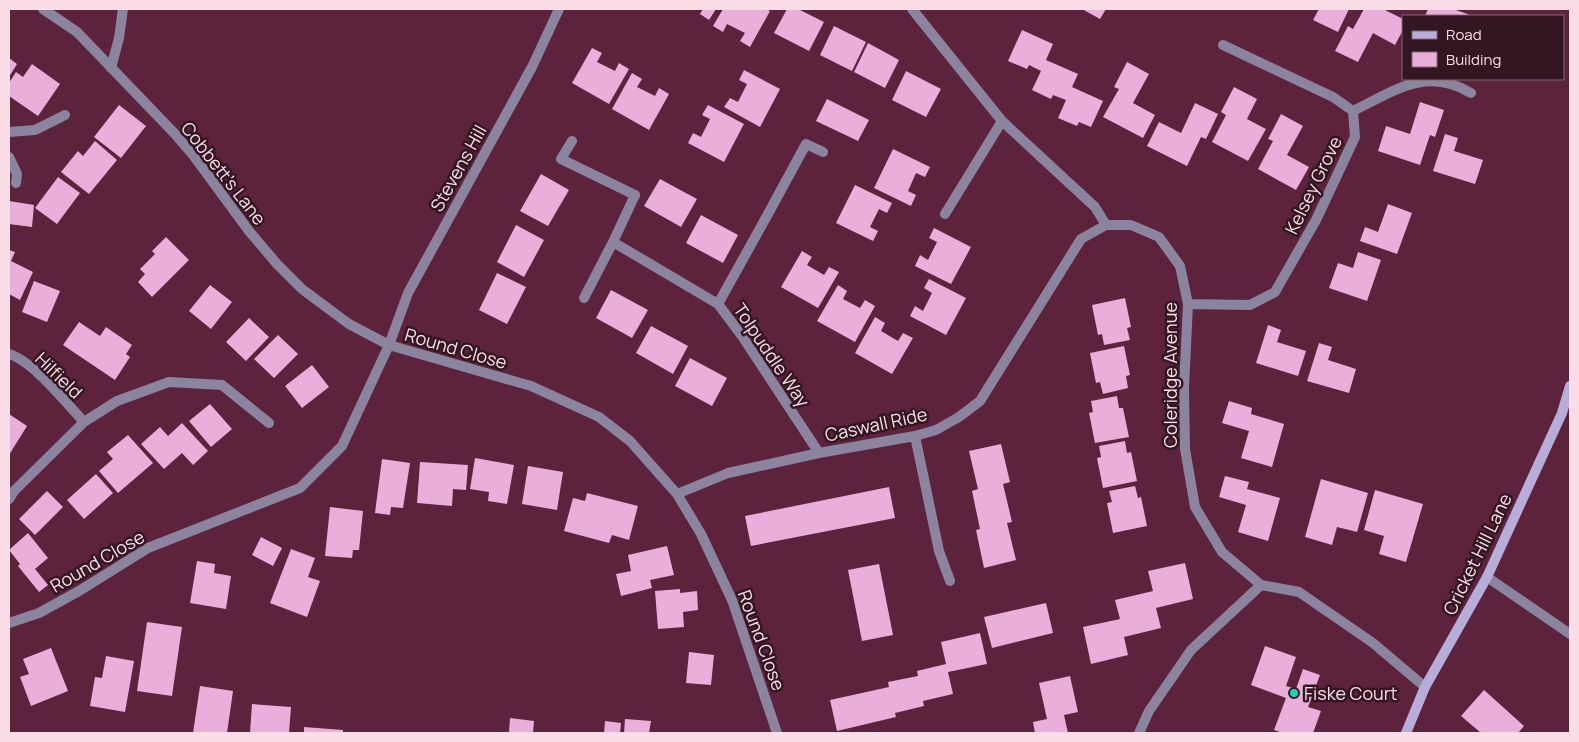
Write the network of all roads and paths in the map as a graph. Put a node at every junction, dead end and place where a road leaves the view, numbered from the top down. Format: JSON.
{"nodes":[{"id":1,"x":43,"y":9,"type":"edge"},
{"id":2,"x":123,"y":9,"type":"edge"},
{"id":3,"x":559,"y":9,"type":"edge"},
{"id":4,"x":912,"y":9,"type":"edge"},
{"id":5,"x":1223,"y":45,"type":"dead end"},
{"id":6,"x":111,"y":68,"type":"junction"},
{"id":7,"x":1471,"y":93,"type":"dead end"},
{"id":8,"x":1353,"y":112,"type":"junction"},
{"id":9,"x":65,"y":115,"type":"dead end"},
{"id":10,"x":1002,"y":120,"type":"junction"},
{"id":11,"x":9,"y":132,"type":"edge"},
{"id":12,"x":572,"y":141,"type":"dead end"},
{"id":13,"x":823,"y":152,"type":"dead end"},
{"id":14,"x":9,"y":157,"type":"edge"},
{"id":15,"x":16,"y":183,"type":"dead end"},
{"id":16,"x":945,"y":214,"type":"dead end"},
{"id":17,"x":1106,"y":225,"type":"junction"},
{"id":18,"x":613,"y":242,"type":"junction"},
{"id":19,"x":584,"y":298,"type":"dead end"},
{"id":20,"x":718,"y":304,"type":"junction"},
{"id":21,"x":1188,"y":304,"type":"junction"},
{"id":22,"x":389,"y":345,"type":"junction"},
{"id":23,"x":9,"y":354,"type":"edge"},
{"id":24,"x":1570,"y":386,"type":"edge"},
{"id":25,"x":1566,"y":414,"type":"edge"},
{"id":26,"x":84,"y":422,"type":"junction"},
{"id":27,"x":268,"y":423,"type":"dead end"},
{"id":28,"x":915,"y":436,"type":"junction"},
{"id":29,"x":818,"y":453,"type":"junction"},
{"id":30,"x":677,"y":494,"type":"junction"},
{"id":31,"x":9,"y":499,"type":"edge"},
{"id":32,"x":1487,"y":577,"type":"junction"},
{"id":33,"x":950,"y":581,"type":"dead end"},
{"id":34,"x":1260,"y":585,"type":"junction"},
{"id":35,"x":9,"y":623,"type":"edge"},
{"id":36,"x":1570,"y":634,"type":"edge"},
{"id":37,"x":1425,"y":687,"type":"junction"},
{"id":38,"x":777,"y":733,"type":"edge"},
{"id":39,"x":1139,"y":733,"type":"edge"},
{"id":40,"x":1406,"y":733,"type":"edge"}],
"edges":[{"from":1,"to":6,"type":"street","name":"Cobbett's Lane"},
{"from":2,"to":6,"type":"street"},
{"from":3,"to":22,"type":"street","name":"Stevens Hill"},
{"from":4,"to":10,"type":"street"},
{"from":5,"to":8,"type":"street"},
{"from":6,"to":22,"type":"street","name":"Cobbett's Lane"},
{"from":7,"to":8,"type":"street"},
{"from":8,"to":21,"type":"street","name":"Kelsey Grove"},
{"from":9,"to":11,"type":"street"},
{"from":10,"to":16,"type":"street"},
{"from":10,"to":17,"type":"street"},
{"from":12,"to":18,"type":"street"},
{"from":13,"to":20,"type":"street"},
{"from":14,"to":15,"type":"street"},
{"from":17,"to":21,"type":"street","name":"Coleridge Avenue"},
{"from":17,"to":28,"type":"street","name":"Caswall Ride"},
{"from":18,"to":19,"type":"street"},
{"from":18,"to":20,"type":"street","name":"Tolpuddle Way"},
{"from":20,"to":29,"type":"street","name":"Tolpuddle Way"},
{"from":21,"to":34,"type":"street","name":"Coleridge Avenue"},
{"from":22,"to":30,"type":"street","name":"Round Close"},
{"from":22,"to":35,"type":"street","name":"Round Close"},
{"from":23,"to":26,"type":"street","name":"Hilfield"},
{"from":24,"to":25,"type":"street","name":"Cricket Hill Lane"},
{"from":25,"to":32,"type":"street","name":"Cricket Hill Lane"},
{"from":26,"to":27,"type":"street","name":"Hilfield"},
{"from":26,"to":31,"type":"street","name":"Hilfield"},
{"from":28,"to":29,"type":"street","name":"Caswall Ride"},
{"from":28,"to":33,"type":"street"},
{"from":29,"to":30,"type":"street","name":"Caswall Ride"},
{"from":30,"to":38,"type":"street","name":"Round Close"},
{"from":32,"to":36,"type":"street"},
{"from":32,"to":37,"type":"street","name":"Cricket Hill Lane"},
{"from":34,"to":37,"type":"street"},
{"from":34,"to":39,"type":"street"},
{"from":37,"to":40,"type":"street","name":"Cricket Hill Lane"}]}
